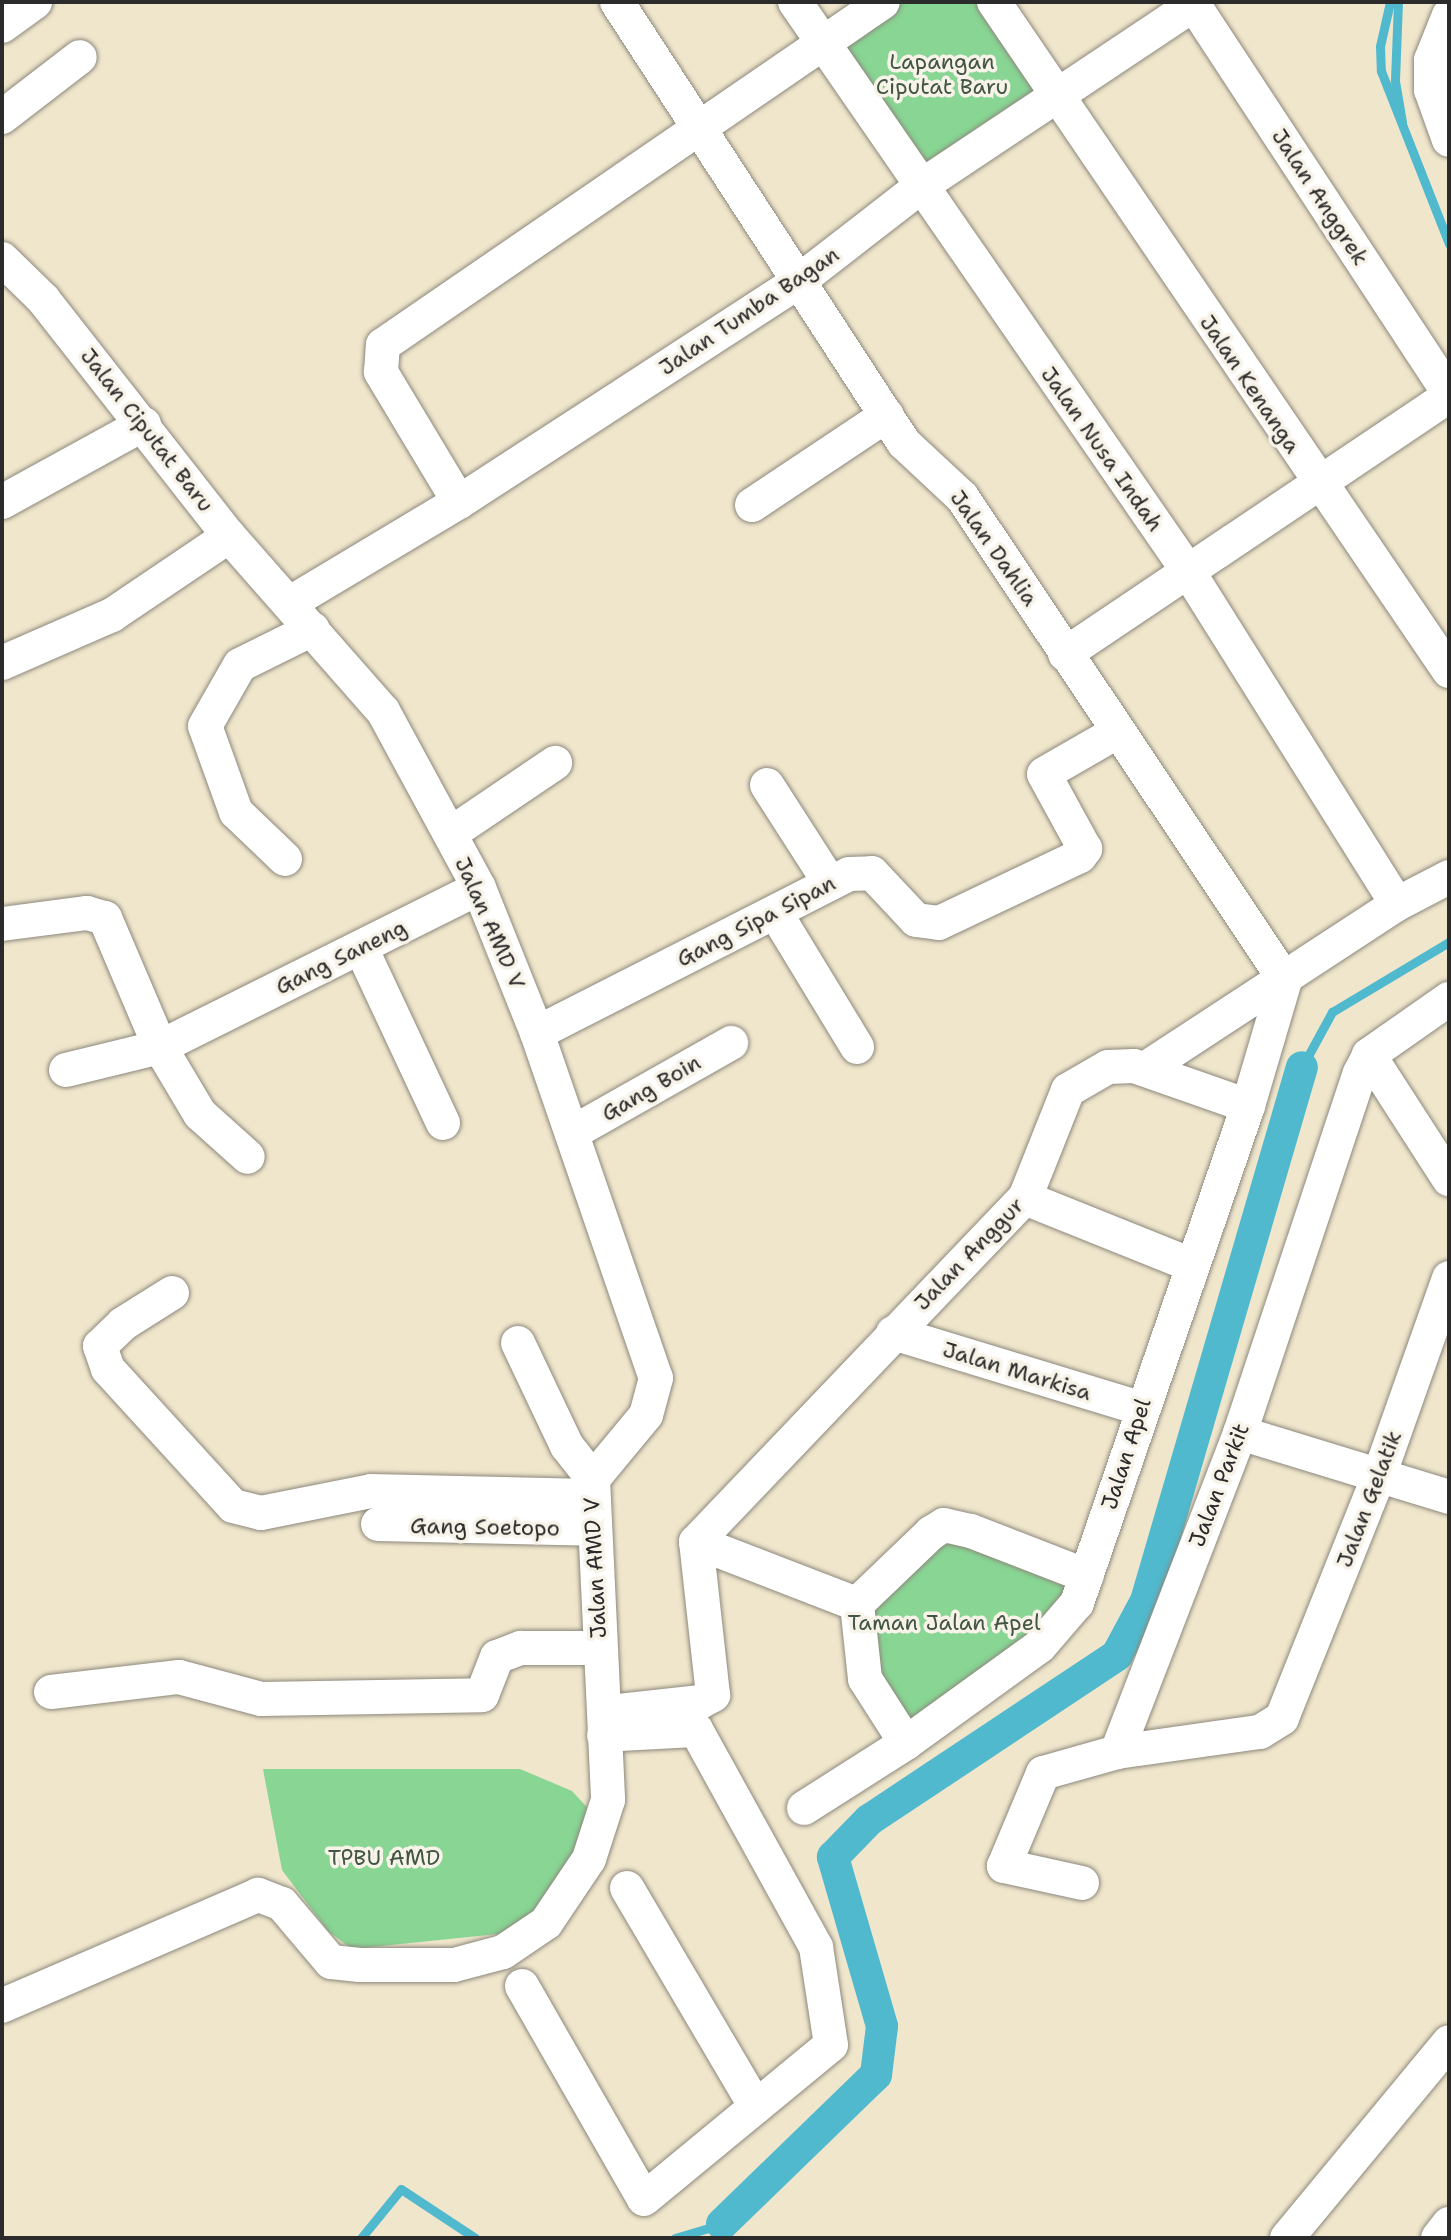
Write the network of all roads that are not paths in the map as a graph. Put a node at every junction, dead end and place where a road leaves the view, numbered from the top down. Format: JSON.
{"nodes":[{"id":1,"x":617,"y":2,"type":"edge"},
{"id":2,"x":795,"y":2,"type":"edge"},
{"id":3,"x":883,"y":2,"type":"edge"},
{"id":4,"x":994,"y":2,"type":"edge"},
{"id":5,"x":1194,"y":3,"type":"edge"},
{"id":6,"x":1449,"y":15,"type":"edge"},
{"id":7,"x":823,"y":43,"type":"junction"},
{"id":8,"x":80,"y":57,"type":"dead end"},
{"id":9,"x":1055,"y":94,"type":"junction"},
{"id":10,"x":2,"y":117,"type":"edge"},
{"id":11,"x":700,"y":124,"type":"junction"},
{"id":12,"x":1449,"y":140,"type":"edge"},
{"id":13,"x":920,"y":187,"type":"junction"},
{"id":14,"x":2,"y":259,"type":"edge"},
{"id":15,"x":799,"y":281,"type":"junction"},
{"id":16,"x":1449,"y":394,"type":"edge"},
{"id":17,"x":887,"y":415,"type":"junction"},
{"id":18,"x":144,"y":424,"type":"junction"},
{"id":19,"x":1317,"y":484,"type":"junction"},
{"id":20,"x":2,"y":502,"type":"edge"},
{"id":21,"x":459,"y":502,"type":"junction"},
{"id":22,"x":752,"y":505,"type":"dead end"},
{"id":23,"x":229,"y":536,"type":"junction"},
{"id":24,"x":1188,"y":571,"type":"junction"},
{"id":25,"x":290,"y":603,"type":"junction"},
{"id":26,"x":313,"y":629,"type":"junction"},
{"id":27,"x":1065,"y":654,"type":"junction"},
{"id":28,"x":2,"y":663,"type":"edge"},
{"id":29,"x":1449,"y":671,"type":"edge"},
{"id":30,"x":1117,"y":732,"type":"junction"},
{"id":31,"x":555,"y":763,"type":"dead end"},
{"id":32,"x":767,"y":785,"type":"dead end"},
{"id":33,"x":450,"y":834,"type":"junction"},
{"id":34,"x":285,"y":859,"type":"dead end"},
{"id":35,"x":1449,"y":877,"type":"edge"},
{"id":36,"x":830,"y":883,"type":"junction"},
{"id":37,"x":479,"y":888,"type":"junction"},
{"id":38,"x":1397,"y":904,"type":"junction"},
{"id":39,"x":775,"y":912,"type":"junction"},
{"id":40,"x":2,"y":924,"type":"edge"},
{"id":41,"x":362,"y":950,"type":"junction"},
{"id":42,"x":1285,"y":980,"type":"junction"},
{"id":43,"x":1449,"y":999,"type":"edge"},
{"id":44,"x":537,"y":1033,"type":"junction"},
{"id":45,"x":731,"y":1043,"type":"dead end"},
{"id":46,"x":160,"y":1047,"type":"junction"},
{"id":47,"x":857,"y":1047,"type":"dead end"},
{"id":48,"x":1369,"y":1055,"type":"junction"},
{"id":49,"x":1145,"y":1069,"type":"junction"},
{"id":50,"x":66,"y":1070,"type":"dead end"},
{"id":51,"x":1248,"y":1106,"type":"junction"},
{"id":52,"x":443,"y":1123,"type":"dead end"},
{"id":53,"x":572,"y":1133,"type":"junction"},
{"id":54,"x":248,"y":1157,"type":"dead end"},
{"id":55,"x":1449,"y":1179,"type":"edge"},
{"id":56,"x":1025,"y":1198,"type":"junction"},
{"id":57,"x":1192,"y":1265,"type":"junction"},
{"id":58,"x":1449,"y":1278,"type":"edge"},
{"id":59,"x":172,"y":1293,"type":"dead end"},
{"id":60,"x":1443,"y":1309,"type":"edge"},
{"id":61,"x":893,"y":1333,"type":"junction"},
{"id":62,"x":518,"y":1343,"type":"dead end"},
{"id":63,"x":1140,"y":1408,"type":"junction"},
{"id":64,"x":1240,"y":1433,"type":"junction"},
{"id":65,"x":1379,"y":1476,"type":"junction"},
{"id":66,"x":1449,"y":1497,"type":"edge"},
{"id":67,"x":592,"y":1502,"type":"junction"},
{"id":68,"x":378,"y":1524,"type":"dead end"},
{"id":69,"x":696,"y":1542,"type":"junction"},
{"id":70,"x":1087,"y":1576,"type":"junction"},
{"id":71,"x":857,"y":1604,"type":"junction"},
{"id":72,"x":599,"y":1648,"type":"junction"},
{"id":73,"x":51,"y":1692,"type":"dead end"},
{"id":74,"x":604,"y":1724,"type":"junction"},
{"id":75,"x":906,"y":1743,"type":"junction"},
{"id":76,"x":1117,"y":1752,"type":"junction"},
{"id":77,"x":804,"y":1808,"type":"dead end"},
{"id":78,"x":1082,"y":1883,"type":"dead end"},
{"id":79,"x":627,"y":1888,"type":"dead end"},
{"id":80,"x":522,"y":1986,"type":"dead end"},
{"id":81,"x":2,"y":2006,"type":"edge"},
{"id":82,"x":1449,"y":2042,"type":"edge"},
{"id":83,"x":756,"y":2107,"type":"junction"},
{"id":84,"x":1449,"y":2224,"type":"edge"},
{"id":85,"x":1296,"y":2235,"type":"edge"},
{"id":86,"x":1438,"y":2238,"type":"edge"}],
"edges":[{"from":1,"to":11,"type":"street","name":"Jalan Dahlia"},
{"from":2,"to":7,"type":"street","name":"Jalan Nusa Indah"},
{"from":3,"to":7,"type":"street"},
{"from":4,"to":9,"type":"street","name":"Jalan Kenanga"},
{"from":5,"to":9,"type":"street","name":"Jalan Tumba Bagan"},
{"from":5,"to":16,"type":"street","name":"Jalan Anggrek"},
{"from":6,"to":12,"type":"street"},
{"from":7,"to":11,"type":"street"},
{"from":7,"to":13,"type":"street","name":"Jalan Nusa Indah"},
{"from":8,"to":10,"type":"street"},
{"from":9,"to":13,"type":"street","name":"Jalan Tumba Bagan"},
{"from":9,"to":19,"type":"street","name":"Jalan Kenanga"},
{"from":11,"to":15,"type":"street","name":"Jalan Dahlia"},
{"from":11,"to":21,"type":"street"},
{"from":13,"to":15,"type":"street","name":"Jalan Tumba Bagan"},
{"from":13,"to":24,"type":"street","name":"Jalan Nusa Indah"},
{"from":14,"to":18,"type":"street","name":"Jalan Ciputat Baru"},
{"from":15,"to":17,"type":"street","name":"Jalan Dahlia"},
{"from":15,"to":21,"type":"street","name":"Jalan Tumba Bagan"},
{"from":16,"to":19,"type":"street"},
{"from":17,"to":22,"type":"street"},
{"from":17,"to":27,"type":"street","name":"Jalan Dahlia"},
{"from":18,"to":20,"type":"street"},
{"from":18,"to":23,"type":"street","name":"Jalan Ciputat Baru"},
{"from":19,"to":24,"type":"street"},
{"from":19,"to":29,"type":"street","name":"Jalan Kenanga"},
{"from":21,"to":25,"type":"street","name":"Jalan Tumba Bagan"},
{"from":23,"to":25,"type":"street","name":"Jalan Ciputat Baru"},
{"from":23,"to":28,"type":"street"},
{"from":24,"to":27,"type":"street"},
{"from":24,"to":38,"type":"street","name":"Jalan Nusa Indah"},
{"from":25,"to":26,"type":"street","name":"Jalan AMD V"},
{"from":26,"to":33,"type":"street","name":"Jalan AMD V"},
{"from":26,"to":34,"type":"street"},
{"from":27,"to":30,"type":"street","name":"Jalan Dahlia"},
{"from":30,"to":36,"type":"street","name":"Gang Sipa Sipan"},
{"from":30,"to":42,"type":"street","name":"Jalan Dahlia"},
{"from":31,"to":33,"type":"street"},
{"from":32,"to":36,"type":"street"},
{"from":33,"to":37,"type":"street","name":"Jalan AMD V"},
{"from":35,"to":38,"type":"street"},
{"from":36,"to":39,"type":"street","name":"Gang Sipa Sipan"},
{"from":37,"to":41,"type":"street","name":"Gang Saneng"},
{"from":37,"to":44,"type":"street","name":"Jalan AMD V"},
{"from":38,"to":42,"type":"street"},
{"from":39,"to":44,"type":"street","name":"Gang Sipa Sipan"},
{"from":39,"to":47,"type":"street"},
{"from":40,"to":46,"type":"street"},
{"from":41,"to":46,"type":"street","name":"Gang Saneng"},
{"from":41,"to":52,"type":"street"},
{"from":42,"to":49,"type":"street"},
{"from":42,"to":51,"type":"street","name":"Jalan Apel"},
{"from":43,"to":48,"type":"street"},
{"from":44,"to":53,"type":"street","name":"Jalan AMD V"},
{"from":45,"to":53,"type":"street","name":"Gang Boin"},
{"from":46,"to":50,"type":"street","name":"Gang Saneng"},
{"from":46,"to":54,"type":"street"},
{"from":48,"to":55,"type":"street"},
{"from":48,"to":64,"type":"street","name":"Jalan Parkit"},
{"from":49,"to":51,"type":"street"},
{"from":49,"to":56,"type":"street","name":"Jalan Anggur"},
{"from":51,"to":57,"type":"street","name":"Jalan Apel"},
{"from":53,"to":67,"type":"street","name":"Jalan AMD V"},
{"from":56,"to":57,"type":"street"},
{"from":56,"to":61,"type":"street","name":"Jalan Anggur"},
{"from":57,"to":63,"type":"street","name":"Jalan Apel"},
{"from":58,"to":60,"type":"street","name":"Jalan Gelatik"},
{"from":59,"to":67,"type":"street"},
{"from":60,"to":65,"type":"street","name":"Jalan Gelatik"},
{"from":61,"to":63,"type":"street","name":"Jalan Markisa"},
{"from":61,"to":69,"type":"street","name":"Jalan Anggur"},
{"from":62,"to":67,"type":"street"},
{"from":63,"to":70,"type":"street","name":"Jalan Apel"},
{"from":64,"to":65,"type":"street"},
{"from":64,"to":76,"type":"street","name":"Jalan Parkit"},
{"from":65,"to":66,"type":"street"},
{"from":65,"to":76,"type":"street","name":"Jalan Gelatik"},
{"from":67,"to":68,"type":"street","name":"Gang Soetopo"},
{"from":67,"to":72,"type":"street","name":"Jalan AMD V"},
{"from":69,"to":71,"type":"street"},
{"from":69,"to":74,"type":"street"},
{"from":70,"to":71,"type":"street"},
{"from":70,"to":75,"type":"street","name":"Jalan Apel"},
{"from":71,"to":75,"type":"street"},
{"from":72,"to":73,"type":"street"},
{"from":72,"to":74,"type":"street","name":"Jalan AMD V"},
{"from":74,"to":81,"type":"street","name":"Jalan AMD V"},
{"from":74,"to":83,"type":"street"},
{"from":75,"to":77,"type":"street","name":"Jalan Apel"},
{"from":76,"to":78,"type":"street"},
{"from":79,"to":83,"type":"street"},
{"from":80,"to":83,"type":"street"},
{"from":82,"to":85,"type":"street"},
{"from":84,"to":86,"type":"street"}]}
